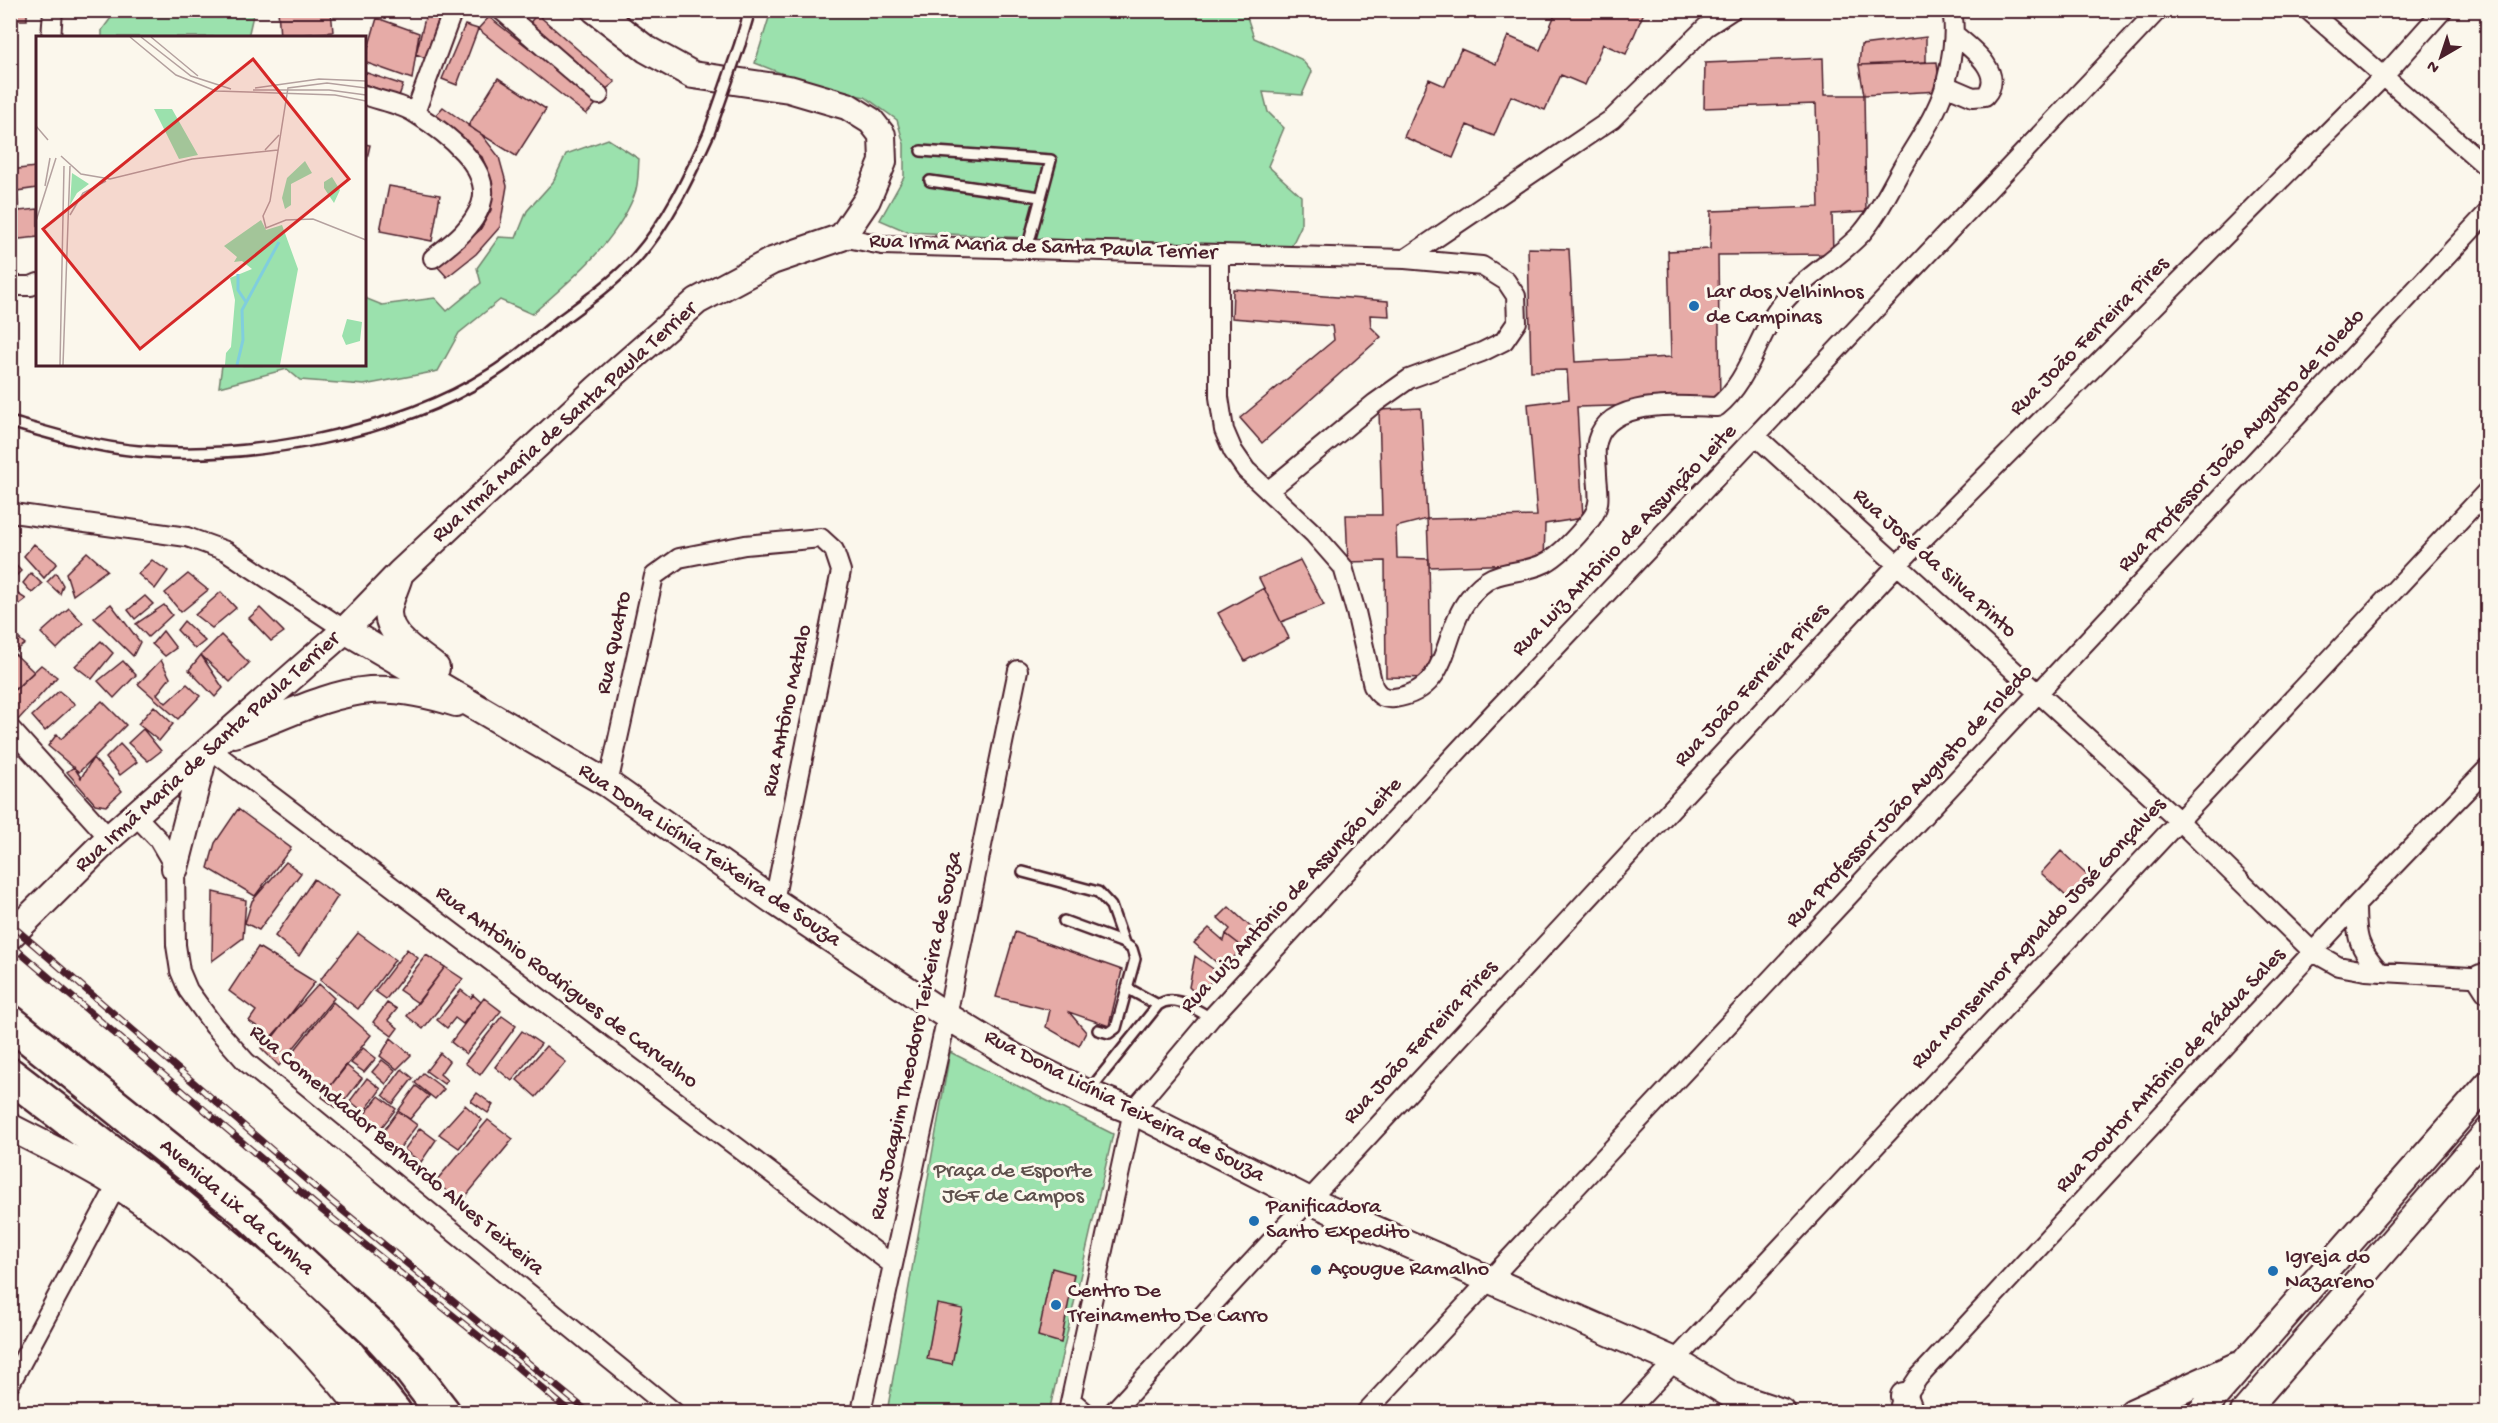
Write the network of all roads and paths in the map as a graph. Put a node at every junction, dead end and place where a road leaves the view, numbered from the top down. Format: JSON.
{"nodes":[{"id":1,"x":52,"y":10,"type":"edge"},
{"id":2,"x":453,"y":10,"type":"edge"},
{"id":3,"x":501,"y":10,"type":"edge"},
{"id":4,"x":595,"y":10,"type":"edge"},
{"id":5,"x":750,"y":10,"type":"edge"},
{"id":6,"x":1731,"y":10,"type":"edge"},
{"id":7,"x":1951,"y":10,"type":"edge"},
{"id":8,"x":2158,"y":10,"type":"edge"},
{"id":9,"x":2308,"y":10,"type":"edge"},
{"id":10,"x":2444,"y":10,"type":"edge"},
{"id":11,"x":1954,"y":34,"type":"junction"},
{"id":12,"x":51,"y":36,"type":"edge"},
{"id":13,"x":2384,"y":76,"type":"junction"},
{"id":14,"x":1946,"y":85,"type":"junction"},
{"id":15,"x":599,"y":95,"type":"dead end"},
{"id":16,"x":366,"y":96,"type":"edge"},
{"id":17,"x":415,"y":113,"type":"junction"},
{"id":18,"x":921,"y":150,"type":"dead end"},
{"id":19,"x":2487,"y":168,"type":"edge"},
{"id":20,"x":930,"y":181,"type":"dead end"},
{"id":21,"x":1040,"y":197,"type":"junction"},
{"id":22,"x":2487,"y":212,"type":"edge"},
{"id":23,"x":842,"y":237,"type":"junction"},
{"id":24,"x":1027,"y":250,"type":"junction"},
{"id":25,"x":1219,"y":254,"type":"junction"},
{"id":26,"x":433,"y":258,"type":"dead end"},
{"id":27,"x":1405,"y":259,"type":"junction"},
{"id":28,"x":36,"y":284,"type":"edge"},
{"id":29,"x":10,"y":286,"type":"edge"},
{"id":30,"x":10,"y":422,"type":"edge"},
{"id":31,"x":1757,"y":437,"type":"junction"},
{"id":32,"x":2487,"y":490,"type":"edge"},
{"id":33,"x":1268,"y":491,"type":"junction"},
{"id":34,"x":14,"y":516,"type":"edge"},
{"id":35,"x":821,"y":538,"type":"joint"},
{"id":36,"x":1899,"y":563,"type":"junction"},
{"id":37,"x":400,"y":573,"type":"junction"},
{"id":38,"x":345,"y":630,"type":"junction"},
{"id":39,"x":1018,"y":670,"type":"dead end"},
{"id":40,"x":2040,"y":693,"type":"junction"},
{"id":41,"x":488,"y":714,"type":"junction"},
{"id":42,"x":10,"y":728,"type":"edge"},
{"id":43,"x":213,"y":747,"type":"junction"},
{"id":44,"x":2487,"y":768,"type":"edge"},
{"id":45,"x":608,"y":784,"type":"junction"},
{"id":46,"x":136,"y":816,"type":"junction"},
{"id":47,"x":2178,"y":820,"type":"junction"},
{"id":48,"x":110,"y":838,"type":"junction"},
{"id":49,"x":175,"y":868,"type":"junction"},
{"id":50,"x":1023,"y":872,"type":"dead end"},
{"id":51,"x":774,"y":901,"type":"junction"},
{"id":52,"x":2356,"y":905,"type":"junction"},
{"id":53,"x":1064,"y":921,"type":"dead end"},
{"id":54,"x":10,"y":936,"type":"edge"},
{"id":55,"x":1124,"y":943,"type":"junction"},
{"id":56,"x":2313,"y":952,"type":"junction"},
{"id":57,"x":2380,"y":972,"type":"junction"},
{"id":58,"x":2485,"y":982,"type":"edge"},
{"id":59,"x":1128,"y":988,"type":"junction"},
{"id":60,"x":1158,"y":1005,"type":"junction"},
{"id":61,"x":947,"y":1016,"type":"junction"},
{"id":62,"x":1210,"y":1018,"type":"junction"},
{"id":63,"x":10,"y":1022,"type":"edge"},
{"id":64,"x":1098,"y":1030,"type":"dead end"},
{"id":65,"x":10,"y":1075,"type":"edge"},
{"id":66,"x":2487,"y":1084,"type":"edge"},
{"id":67,"x":1087,"y":1093,"type":"junction"},
{"id":68,"x":1133,"y":1111,"type":"junction"},
{"id":69,"x":10,"y":1127,"type":"edge"},
{"id":70,"x":2487,"y":1131,"type":"edge"},
{"id":71,"x":117,"y":1185,"type":"junction"},
{"id":72,"x":1308,"y":1200,"type":"junction"},
{"id":73,"x":198,"y":1242,"type":"junction"},
{"id":74,"x":893,"y":1265,"type":"junction"},
{"id":75,"x":1490,"y":1279,"type":"junction"},
{"id":76,"x":278,"y":1288,"type":"junction"},
{"id":77,"x":310,"y":1318,"type":"junction"},
{"id":78,"x":1675,"y":1361,"type":"junction"},
{"id":79,"x":2242,"y":1364,"type":"junction"},
{"id":80,"x":10,"y":1384,"type":"edge"},
{"id":81,"x":1728,"y":1394,"type":"junction"},
{"id":82,"x":1070,"y":1406,"type":"edge"},
{"id":83,"x":1903,"y":1407,"type":"edge"},
{"id":84,"x":364,"y":1413,"type":"edge"},
{"id":85,"x":373,"y":1413,"type":"edge"},
{"id":86,"x":393,"y":1413,"type":"edge"},
{"id":87,"x":444,"y":1413,"type":"edge"},
{"id":88,"x":674,"y":1413,"type":"edge"},
{"id":89,"x":861,"y":1413,"type":"edge"},
{"id":90,"x":1085,"y":1413,"type":"edge"},
{"id":91,"x":1113,"y":1413,"type":"edge"},
{"id":92,"x":1366,"y":1413,"type":"edge"},
{"id":93,"x":1627,"y":1413,"type":"edge"},
{"id":94,"x":1750,"y":1413,"type":"edge"},
{"id":95,"x":1782,"y":1413,"type":"edge"},
{"id":96,"x":2133,"y":1413,"type":"edge"},
{"id":97,"x":2201,"y":1413,"type":"edge"},
{"id":98,"x":2244,"y":1413,"type":"edge"}],
"edges":[{"from":1,"to":12,"type":"street"},
{"from":2,"to":17,"type":"street"},
{"from":3,"to":15,"type":"street"},
{"from":4,"to":23,"type":"main road"},
{"from":5,"to":30,"type":"lane","bridge":true},
{"from":6,"to":27,"type":"street"},
{"from":7,"to":11,"type":"street"},
{"from":8,"to":31,"type":"street","name":"Rua Luiz Antônio de Assunção Leite"},
{"from":9,"to":13,"type":"street"},
{"from":10,"to":13,"type":"street","name":"Rua João Ferreira Pires"},
{"from":11,"to":14,"type":"street"},
{"from":11,"to":14,"type":"street"},
{"from":13,"to":19,"type":"street"},
{"from":13,"to":36,"type":"street","name":"Rua João Ferreira Pires"},
{"from":14,"to":33,"type":"street"},
{"from":16,"to":17,"type":"street"},
{"from":17,"to":26,"type":"street"},
{"from":18,"to":21,"type":"lane"},
{"from":20,"to":21,"type":"lane"},
{"from":21,"to":24,"type":"lane"},
{"from":22,"to":40,"type":"street","name":"Rua Professor João Augusto de Toledo"},
{"from":23,"to":24,"type":"street","name":"Rua Irmã Maria de Santa Paula Terrier"},
{"from":23,"to":37,"type":"main road","name":"Rua Irmã Maria de Santa Paula Terrier"},
{"from":24,"to":25,"type":"street","name":"Rua Irmã Maria de Santa Paula Terrier"},
{"from":25,"to":27,"type":"street","name":"Rua Irmã Maria de Santa Paula Terrier"},
{"from":25,"to":33,"type":"street"},
{"from":27,"to":33,"type":"street","name":"Rua Irmã Maria de Santa Paula Terrier"},
{"from":28,"to":29,"type":"street"},
{"from":31,"to":36,"type":"street","name":"Rua José da Silva Pinto"},
{"from":31,"to":62,"type":"street","name":"Rua Luiz Antônio de Assunção Leite"},
{"from":32,"to":47,"type":"street","name":"Rua Monsenhor Agnaldo José Gonçalves"},
{"from":34,"to":38,"type":"street"},
{"from":35,"to":45,"type":"street","name":"Rua Quatro"},
{"from":35,"to":51,"type":"street","name":"Rua Antôno Matalo"},
{"from":36,"to":40,"type":"street","name":"Rua José da Silva Pinto"},
{"from":36,"to":72,"type":"street","name":"Rua João Ferreira Pires"},
{"from":37,"to":38,"type":"main road","name":"Rua Irmã Maria de Santa Paula Terrier"},
{"from":37,"to":41,"type":"main road"},
{"from":38,"to":41,"type":"main road","name":"Rua Dona Licínia Teixeira de Souza"},
{"from":38,"to":43,"type":"main road","name":"Rua Irmã Maria de Santa Paula Terrier"},
{"from":39,"to":61,"type":"street","name":"Rua Joaquim Theodoro Teixeira de Souza"},
{"from":40,"to":47,"type":"street","name":"Rua José da Silva Pinto"},
{"from":40,"to":75,"type":"street","name":"Rua Professor João Augusto de Toledo"},
{"from":41,"to":43,"type":"main road"},
{"from":41,"to":45,"type":"main road","name":"Rua Dona Licínia Teixeira de Souza"},
{"from":42,"to":48,"type":"street"},
{"from":43,"to":46,"type":"main road","name":"Rua Irmã Maria de Santa Paula Terrier"},
{"from":43,"to":49,"type":"main road"},
{"from":43,"to":74,"type":"street","name":"Rua Antônio Rodrigues de Carvalho"},
{"from":44,"to":52,"type":"street","name":"Rua Doutor Antônio de Pádua Sales"},
{"from":45,"to":51,"type":"main road","name":"Rua Dona Licínia Teixeira de Souza"},
{"from":46,"to":48,"type":"main road","name":"Rua Irmã Maria de Santa Paula Terrier"},
{"from":46,"to":49,"type":"street"},
{"from":47,"to":56,"type":"street","name":"Rua José da Silva Pinto"},
{"from":47,"to":78,"type":"street","name":"Rua Monsenhor Agnaldo José Gonçalves"},
{"from":48,"to":54,"type":"main road","name":"Rua Irmã Maria de Santa Paula Terrier"},
{"from":49,"to":88,"type":"street","name":"Rua Comendador Bernardo Alves Teixeira"},
{"from":50,"to":55,"type":"lane"},
{"from":51,"to":61,"type":"main road","name":"Rua Dona Licínia Teixeira de Souza"},
{"from":52,"to":56,"type":"street","name":"Rua Doutor Antônio de Pádua Sales"},
{"from":52,"to":57,"type":"street"},
{"from":53,"to":55,"type":"lane"},
{"from":55,"to":59,"type":"lane"},
{"from":56,"to":57,"type":"street","name":"Rua José da Silva Pinto"},
{"from":56,"to":83,"type":"street","name":"Rua Doutor Antônio de Pádua Sales"},
{"from":57,"to":58,"type":"street","name":"Rua José da Silva Pinto"},
{"from":59,"to":60,"type":"lane"},
{"from":59,"to":64,"type":"lane"},
{"from":60,"to":62,"type":"lane"},
{"from":60,"to":67,"type":"lane"},
{"from":61,"to":67,"type":"main road","name":"Rua Dona Licínia Teixeira de Souza"},
{"from":61,"to":74,"type":"street","name":"Rua Joaquim Theodoro Teixeira de Souza"},
{"from":62,"to":68,"type":"street","name":"Rua Luiz Antônio de Assunção Leite"},
{"from":63,"to":87,"type":"highway","name":"Avenida Lix da Cunha"},
{"from":65,"to":76,"type":"highway","name":"Avenida Lix da Cunha"},
{"from":66,"to":79,"type":"main road"},
{"from":67,"to":68,"type":"main road","name":"Rua Dona Licínia Teixeira de Souza"},
{"from":68,"to":72,"type":"main road","name":"Rua Dona Licínia Teixeira de Souza"},
{"from":68,"to":82,"type":"street"},
{"from":69,"to":71,"type":"main road"},
{"from":70,"to":98,"type":"main road"},
{"from":71,"to":73,"type":"main road"},
{"from":71,"to":80,"type":"street"},
{"from":72,"to":75,"type":"main road","name":"Rua Dona Licínia Teixeira de Souza"},
{"from":72,"to":91,"type":"street","name":"Rua João Ferreira Pires"},
{"from":73,"to":76,"type":"highway"},
{"from":73,"to":84,"type":"main road"},
{"from":74,"to":89,"type":"street","name":"Rua Joaquim Theodoro Teixeira de Souza"},
{"from":75,"to":78,"type":"main road","name":"Rua Dona Licínia Teixeira de Souza"},
{"from":75,"to":92,"type":"street","name":"Rua Professor João Augusto de Toledo"},
{"from":76,"to":77,"type":"highway","name":"Avenida Lix da Cunha"},
{"from":77,"to":85,"type":"highway"},
{"from":77,"to":86,"type":"highway","name":"Avenida Lix da Cunha"},
{"from":78,"to":81,"type":"main road","name":"Rua Dona Licínia Teixeira de Souza"},
{"from":78,"to":93,"type":"street","name":"Rua Monsenhor Agnaldo José Gonçalves"},
{"from":79,"to":96,"type":"main road"},
{"from":79,"to":97,"type":"main road"},
{"from":81,"to":94,"type":"main road","name":"Rua Dona Licínia Teixeira de Souza"},
{"from":81,"to":95,"type":"main road"},
{"from":82,"to":90,"type":"street"}]}
